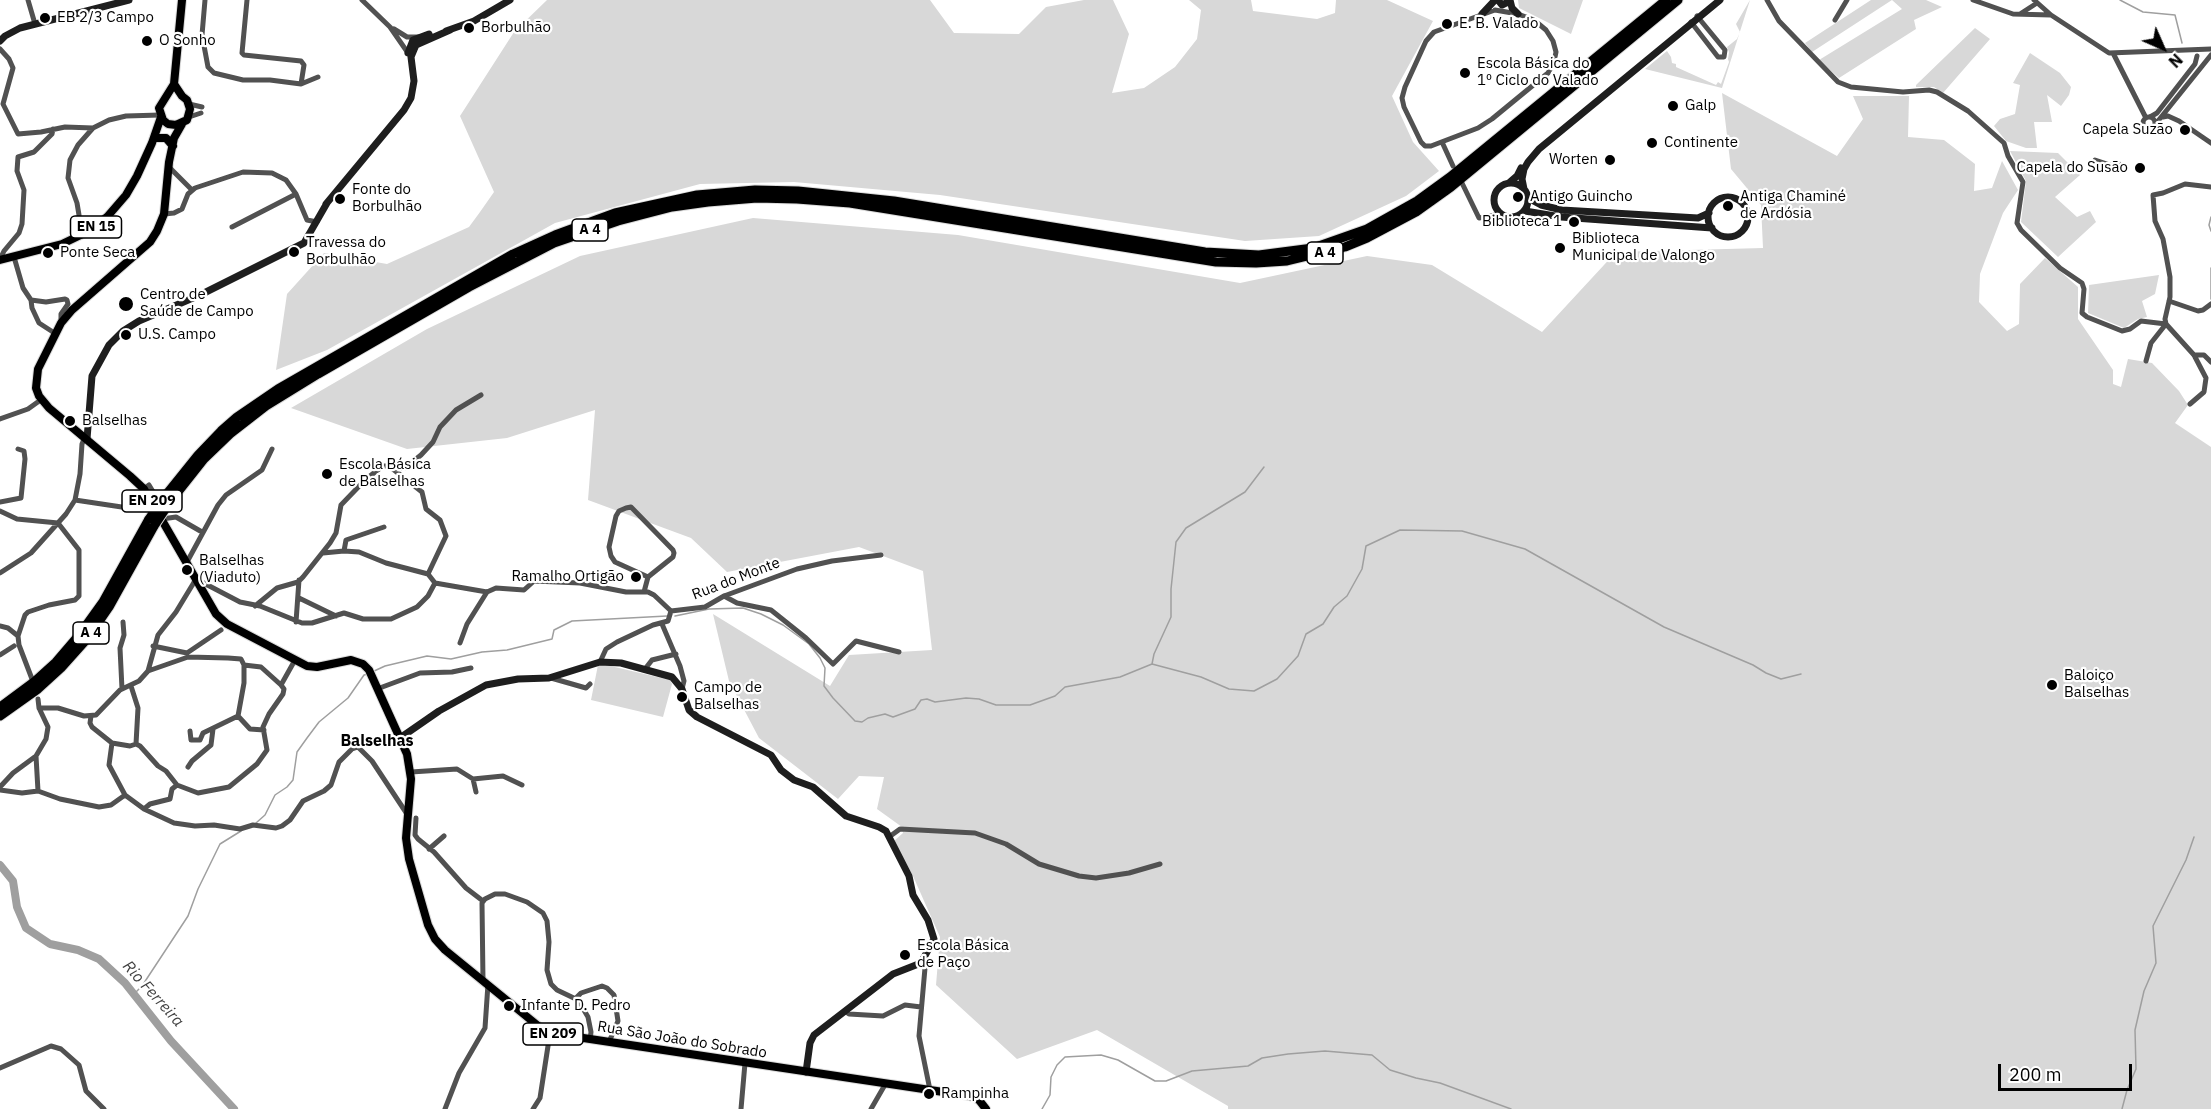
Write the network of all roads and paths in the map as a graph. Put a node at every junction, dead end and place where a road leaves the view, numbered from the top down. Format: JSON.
{"nodes":[{"id":1,"x":28,"y":0,"type":"edge"},
{"id":2,"x":129,"y":0,"type":"edge"},
{"id":3,"x":182,"y":0,"type":"edge"},
{"id":4,"x":205,"y":0,"type":"edge"},
{"id":5,"x":247,"y":0,"type":"edge"},
{"id":6,"x":362,"y":0,"type":"edge"},
{"id":7,"x":512,"y":0,"type":"edge"},
{"id":8,"x":1496,"y":0,"type":"edge"},
{"id":9,"x":1666,"y":0,"type":"edge"},
{"id":10,"x":1678,"y":0,"type":"edge"},
{"id":11,"x":1715,"y":0,"type":"edge"},
{"id":12,"x":1720,"y":0,"type":"edge"},
{"id":13,"x":1767,"y":0,"type":"edge"},
{"id":14,"x":1847,"y":0,"type":"edge"},
{"id":15,"x":1973,"y":0,"type":"edge"},
{"id":16,"x":1510,"y":1,"type":"edge"},
{"id":17,"x":2033,"y":2,"type":"edge"},
{"id":18,"x":1482,"y":14,"type":"junction"},
{"id":19,"x":1518,"y":14,"type":"junction"},
{"id":20,"x":2018,"y":14,"type":"junction"},
{"id":21,"x":2029,"y":15,"type":"junction"},
{"id":22,"x":2051,"y":15,"type":"junction"},
{"id":23,"x":1694,"y":20,"type":"junction"},
{"id":24,"x":1835,"y":20,"type":"dead end"},
{"id":25,"x":35,"y":24,"type":"junction"},
{"id":26,"x":0,"y":41,"type":"edge"},
{"id":27,"x":411,"y":41,"type":"junction"},
{"id":28,"x":0,"y":49,"type":"edge"},
{"id":29,"x":2206,"y":49,"type":"edge"},
{"id":30,"x":2189,"y":50,"type":"junction"},
{"id":31,"x":2113,"y":53,"type":"junction"},
{"id":32,"x":2198,"y":57,"type":"junction"},
{"id":33,"x":2209,"y":58,"type":"edge"},
{"id":34,"x":318,"y":77,"type":"dead end"},
{"id":35,"x":174,"y":84,"type":"junction"},
{"id":36,"x":301,"y":84,"type":"junction"},
{"id":37,"x":182,"y":96,"type":"junction"},
{"id":38,"x":2169,"y":98,"type":"junction"},
{"id":39,"x":163,"y":101,"type":"junction"},
{"id":40,"x":189,"y":104,"type":"junction"},
{"id":41,"x":2168,"y":112,"type":"junction"},
{"id":42,"x":149,"y":114,"type":"junction"},
{"id":43,"x":161,"y":116,"type":"junction"},
{"id":44,"x":189,"y":117,"type":"junction"},
{"id":45,"x":2150,"y":117,"type":"junction"},
{"id":46,"x":169,"y":124,"type":"junction"},
{"id":47,"x":182,"y":124,"type":"junction"},
{"id":48,"x":2154,"y":126,"type":"junction"},
{"id":49,"x":93,"y":128,"type":"junction"},
{"id":50,"x":53,"y":129,"type":"junction"},
{"id":51,"x":154,"y":140,"type":"junction"},
{"id":52,"x":173,"y":142,"type":"junction"},
{"id":53,"x":1442,"y":142,"type":"junction"},
{"id":54,"x":2211,"y":143,"type":"edge"},
{"id":55,"x":2096,"y":160,"type":"dead end"},
{"id":56,"x":2119,"y":164,"type":"dead end"},
{"id":57,"x":1452,"y":166,"type":"dead end"},
{"id":58,"x":169,"y":167,"type":"junction"},
{"id":59,"x":1462,"y":183,"type":"dead end"},
{"id":60,"x":1509,"y":183,"type":"junction"},
{"id":61,"x":2211,"y":187,"type":"edge"},
{"id":62,"x":1524,"y":189,"type":"junction"},
{"id":63,"x":192,"y":190,"type":"junction"},
{"id":64,"x":296,"y":194,"type":"junction"},
{"id":65,"x":1528,"y":198,"type":"junction"},
{"id":66,"x":1525,"y":211,"type":"junction"},
{"id":67,"x":1709,"y":213,"type":"junction"},
{"id":68,"x":164,"y":214,"type":"junction"},
{"id":69,"x":1501,"y":214,"type":"junction"},
{"id":70,"x":315,"y":222,"type":"junction"},
{"id":71,"x":232,"y":227,"type":"dead end"},
{"id":72,"x":1712,"y":228,"type":"junction"},
{"id":73,"x":78,"y":238,"type":"junction"},
{"id":74,"x":298,"y":246,"type":"junction"},
{"id":75,"x":14,"y":257,"type":"junction"},
{"id":76,"x":0,"y":260,"type":"edge"},
{"id":77,"x":31,"y":300,"type":"junction"},
{"id":78,"x":2169,"y":301,"type":"junction"},
{"id":79,"x":2211,"y":304,"type":"edge"},
{"id":80,"x":61,"y":323,"type":"junction"},
{"id":81,"x":2166,"y":324,"type":"junction"},
{"id":82,"x":56,"y":334,"type":"junction"},
{"id":83,"x":2194,"y":355,"type":"junction"},
{"id":84,"x":2146,"y":361,"type":"dead end"},
{"id":85,"x":2211,"y":362,"type":"edge"},
{"id":86,"x":481,"y":395,"type":"dead end"},
{"id":87,"x":42,"y":399,"type":"junction"},
{"id":88,"x":2190,"y":404,"type":"dead end"},
{"id":89,"x":0,"y":419,"type":"edge"},
{"id":90,"x":87,"y":423,"type":"junction"},
{"id":91,"x":82,"y":435,"type":"junction"},
{"id":92,"x":18,"y":449,"type":"dead end"},
{"id":93,"x":272,"y":449,"type":"dead end"},
{"id":94,"x":394,"y":469,"type":"junction"},
{"id":95,"x":146,"y":489,"type":"junction"},
{"id":96,"x":167,"y":499,"type":"junction"},
{"id":97,"x":75,"y":500,"type":"junction"},
{"id":98,"x":0,"y":502,"type":"edge"},
{"id":99,"x":153,"y":504,"type":"junction"},
{"id":100,"x":135,"y":508,"type":"junction"},
{"id":101,"x":0,"y":511,"type":"edge"},
{"id":102,"x":165,"y":518,"type":"junction"},
{"id":103,"x":58,"y":523,"type":"junction"},
{"id":104,"x":151,"y":523,"type":"junction"},
{"id":105,"x":384,"y":527,"type":"dead end"},
{"id":106,"x":202,"y":532,"type":"junction"},
{"id":107,"x":344,"y":551,"type":"junction"},
{"id":108,"x":323,"y":553,"type":"junction"},
{"id":109,"x":881,"y":555,"type":"dead end"},
{"id":110,"x":187,"y":562,"type":"junction"},
{"id":111,"x":0,"y":573,"type":"edge"},
{"id":112,"x":428,"y":574,"type":"junction"},
{"id":113,"x":648,"y":578,"type":"junction"},
{"id":114,"x":196,"y":579,"type":"junction"},
{"id":115,"x":300,"y":580,"type":"junction"},
{"id":116,"x":435,"y":583,"type":"junction"},
{"id":117,"x":487,"y":592,"type":"junction"},
{"id":118,"x":644,"y":592,"type":"junction"},
{"id":119,"x":724,"y":596,"type":"junction"},
{"id":120,"x":299,"y":598,"type":"junction"},
{"id":121,"x":255,"y":606,"type":"junction"},
{"id":122,"x":671,"y":611,"type":"junction"},
{"id":123,"x":336,"y":616,"type":"junction"},
{"id":124,"x":123,"y":622,"type":"dead end"},
{"id":125,"x":296,"y":622,"type":"junction"},
{"id":126,"x":662,"y":624,"type":"junction"},
{"id":127,"x":0,"y":626,"type":"edge"},
{"id":128,"x":221,"y":630,"type":"dead end"},
{"id":129,"x":18,"y":636,"type":"junction"},
{"id":130,"x":460,"y":643,"type":"dead end"},
{"id":131,"x":14,"y":646,"type":"dead end"},
{"id":132,"x":153,"y":646,"type":"junction"},
{"id":133,"x":899,"y":652,"type":"dead end"},
{"id":134,"x":676,"y":654,"type":"junction"},
{"id":135,"x":0,"y":655,"type":"edge"},
{"id":136,"x":188,"y":655,"type":"junction"},
{"id":137,"x":295,"y":660,"type":"junction"},
{"id":138,"x":600,"y":662,"type":"junction"},
{"id":139,"x":244,"y":665,"type":"junction"},
{"id":140,"x":471,"y":668,"type":"dead end"},
{"id":141,"x":645,"y":669,"type":"junction"},
{"id":142,"x":148,"y":671,"type":"junction"},
{"id":143,"x":549,"y":678,"type":"junction"},
{"id":144,"x":32,"y":679,"type":"dead end"},
{"id":145,"x":590,"y":684,"type":"dead end"},
{"id":146,"x":281,"y":685,"type":"junction"},
{"id":147,"x":131,"y":686,"type":"junction"},
{"id":148,"x":122,"y":689,"type":"junction"},
{"id":149,"x":377,"y":689,"type":"junction"},
{"id":150,"x":682,"y":689,"type":"junction"},
{"id":151,"x":38,"y":699,"type":"dead end"},
{"id":152,"x":0,"y":707,"type":"edge"},
{"id":153,"x":39,"y":708,"type":"junction"},
{"id":154,"x":0,"y":716,"type":"edge"},
{"id":155,"x":91,"y":716,"type":"junction"},
{"id":156,"x":237,"y":716,"type":"junction"},
{"id":157,"x":213,"y":729,"type":"junction"},
{"id":158,"x":264,"y":730,"type":"junction"},
{"id":159,"x":190,"y":731,"type":"dead end"},
{"id":160,"x":400,"y":738,"type":"junction"},
{"id":161,"x":112,"y":742,"type":"junction"},
{"id":162,"x":136,"y":744,"type":"junction"},
{"id":163,"x":36,"y":756,"type":"junction"},
{"id":164,"x":188,"y":767,"type":"dead end"},
{"id":165,"x":411,"y":772,"type":"junction"},
{"id":166,"x":473,"y":779,"type":"junction"},
{"id":167,"x":177,"y":785,"type":"junction"},
{"id":168,"x":522,"y":785,"type":"dead end"},
{"id":169,"x":0,"y":788,"type":"edge"},
{"id":170,"x":38,"y":790,"type":"junction"},
{"id":171,"x":476,"y":792,"type":"dead end"},
{"id":172,"x":124,"y":795,"type":"junction"},
{"id":173,"x":144,"y":809,"type":"junction"},
{"id":174,"x":407,"y":814,"type":"junction"},
{"id":175,"x":416,"y":818,"type":"dead end"},
{"id":176,"x":444,"y":836,"type":"dead end"},
{"id":177,"x":890,"y":837,"type":"junction"},
{"id":178,"x":429,"y":849,"type":"junction"},
{"id":179,"x":1160,"y":864,"type":"dead end"},
{"id":180,"x":483,"y":901,"type":"junction"},
{"id":181,"x":921,"y":963,"type":"junction"},
{"id":182,"x":486,"y":982,"type":"junction"},
{"id":183,"x":576,"y":998,"type":"junction"},
{"id":184,"x":921,"y":1007,"type":"junction"},
{"id":185,"x":845,"y":1011,"type":"junction"},
{"id":186,"x":549,"y":1033,"type":"junction"},
{"id":187,"x":590,"y":1040,"type":"junction"},
{"id":188,"x":609,"y":1043,"type":"junction"},
{"id":189,"x":745,"y":1063,"type":"junction"},
{"id":190,"x":0,"y":1068,"type":"edge"},
{"id":191,"x":806,"y":1072,"type":"junction"},
{"id":192,"x":883,"y":1083,"type":"junction"},
{"id":193,"x":930,"y":1090,"type":"junction"},
{"id":194,"x":104,"y":1109,"type":"edge"},
{"id":195,"x":446,"y":1109,"type":"edge"},
{"id":196,"x":533,"y":1109,"type":"edge"},
{"id":197,"x":741,"y":1109,"type":"edge"},
{"id":198,"x":872,"y":1109,"type":"edge"},
{"id":199,"x":986,"y":1109,"type":"edge"}],
"edges":[{"from":1,"to":25,"type":"street"},
{"from":2,"to":25,"type":"street"},
{"from":3,"to":35,"type":"main road"},
{"from":4,"to":36,"type":"street"},
{"from":5,"to":36,"type":"street"},
{"from":6,"to":27,"type":"street"},
{"from":7,"to":27,"type":"street"},
{"from":8,"to":16,"type":"street"},
{"from":8,"to":18,"type":"street"},
{"from":9,"to":96,"type":"highway","number":"A 4"},
{"from":10,"to":96,"type":"highway","number":"A 4"},
{"from":11,"to":23,"type":"street"},
{"from":12,"to":23,"type":"street"},
{"from":13,"to":81,"type":"street"},
{"from":14,"to":24,"type":"street"},
{"from":15,"to":20,"type":"street"},
{"from":16,"to":19,"type":"street"},
{"from":17,"to":20,"type":"street"},
{"from":17,"to":21,"type":"street"},
{"from":17,"to":22,"type":"street"},
{"from":18,"to":19,"type":"street"},
{"from":18,"to":53,"type":"street"},
{"from":19,"to":53,"type":"street"},
{"from":20,"to":21,"type":"street"},
{"from":21,"to":22,"type":"street"},
{"from":22,"to":31,"type":"street"},
{"from":23,"to":23,"type":"street"},
{"from":23,"to":60,"type":"street"},
{"from":23,"to":62,"type":"street"},
{"from":25,"to":26,"type":"street"},
{"from":27,"to":70,"type":"street"},
{"from":28,"to":50,"type":"street"},
{"from":29,"to":30,"type":"street"},
{"from":29,"to":32,"type":"street"},
{"from":29,"to":33,"type":"street"},
{"from":30,"to":31,"type":"street"},
{"from":30,"to":32,"type":"street"},
{"from":31,"to":45,"type":"street"},
{"from":32,"to":33,"type":"street"},
{"from":32,"to":38,"type":"street"},
{"from":33,"to":41,"type":"street"},
{"from":34,"to":36,"type":"street"},
{"from":35,"to":37,"type":"main road"},
{"from":35,"to":39,"type":"main road"},
{"from":37,"to":39,"type":"main road"},
{"from":37,"to":40,"type":"main road"},
{"from":38,"to":41,"type":"street"},
{"from":38,"to":45,"type":"street"},
{"from":39,"to":42,"type":"street"},
{"from":39,"to":43,"type":"main road","number":"EN 15"},
{"from":40,"to":44,"type":"main road"},
{"from":40,"to":44,"type":"street"},
{"from":41,"to":45,"type":"street"},
{"from":41,"to":48,"type":"street"},
{"from":41,"to":54,"type":"street"},
{"from":42,"to":43,"type":"street"},
{"from":42,"to":49,"type":"street"},
{"from":43,"to":46,"type":"main road"},
{"from":43,"to":51,"type":"main road","number":"EN 15"},
{"from":44,"to":47,"type":"main road"},
{"from":45,"to":48,"type":"street"},
{"from":45,"to":48,"type":"street"},
{"from":46,"to":47,"type":"main road"},
{"from":46,"to":51,"type":"main road","number":"EN 15"},
{"from":46,"to":52,"type":"main road"},
{"from":47,"to":52,"type":"main road"},
{"from":49,"to":50,"type":"street"},
{"from":49,"to":73,"type":"street"},
{"from":50,"to":76,"type":"street"},
{"from":51,"to":52,"type":"main road"},
{"from":51,"to":73,"type":"main road","number":"EN 15"},
{"from":52,"to":58,"type":"main road"},
{"from":53,"to":57,"type":"street"},
{"from":55,"to":56,"type":"street"},
{"from":58,"to":63,"type":"street"},
{"from":58,"to":68,"type":"main road"},
{"from":59,"to":69,"type":"street"},
{"from":60,"to":62,"type":"street"},
{"from":60,"to":69,"type":"street"},
{"from":61,"to":78,"type":"street"},
{"from":62,"to":65,"type":"street"},
{"from":63,"to":64,"type":"street"},
{"from":63,"to":68,"type":"street"},
{"from":64,"to":70,"type":"street"},
{"from":64,"to":71,"type":"street"},
{"from":65,"to":66,"type":"street"},
{"from":65,"to":67,"type":"street"},
{"from":66,"to":69,"type":"street"},
{"from":66,"to":72,"type":"street"},
{"from":67,"to":72,"type":"street"},
{"from":67,"to":72,"type":"street"},
{"from":68,"to":80,"type":"main road"},
{"from":70,"to":74,"type":"street"},
{"from":70,"to":74,"type":"street"},
{"from":73,"to":75,"type":"main road","number":"EN 15"},
{"from":74,"to":90,"type":"street"},
{"from":75,"to":76,"type":"main road","number":"EN 15"},
{"from":75,"to":77,"type":"street"},
{"from":77,"to":80,"type":"street"},
{"from":77,"to":82,"type":"street"},
{"from":78,"to":79,"type":"street"},
{"from":78,"to":81,"type":"street"},
{"from":80,"to":82,"type":"main road"},
{"from":81,"to":83,"type":"street"},
{"from":81,"to":84,"type":"street"},
{"from":82,"to":87,"type":"main road"},
{"from":83,"to":85,"type":"street"},
{"from":83,"to":88,"type":"street"},
{"from":86,"to":94,"type":"street"},
{"from":87,"to":89,"type":"street"},
{"from":87,"to":91,"type":"main road","number":"EN 209"},
{"from":90,"to":91,"type":"street"},
{"from":90,"to":91,"type":"street"},
{"from":91,"to":95,"type":"main road","number":"EN 209"},
{"from":91,"to":97,"type":"street"},
{"from":92,"to":98,"type":"street"},
{"from":93,"to":106,"type":"street"},
{"from":94,"to":108,"type":"street"},
{"from":94,"to":112,"type":"street"},
{"from":95,"to":99,"type":"main road","number":"EN 209"},
{"from":95,"to":100,"type":"street"},
{"from":95,"to":102,"type":"street"},
{"from":96,"to":104,"type":"highway","number":"A 4","bridge":true},
{"from":97,"to":100,"type":"street"},
{"from":97,"to":103,"type":"street"},
{"from":99,"to":100,"type":"street"},
{"from":99,"to":102,"type":"main road","number":"EN 209"},
{"from":101,"to":103,"type":"street"},
{"from":102,"to":106,"type":"street"},
{"from":102,"to":110,"type":"main road","number":"EN 209"},
{"from":103,"to":111,"type":"street"},
{"from":103,"to":129,"type":"street"},
{"from":104,"to":152,"type":"highway","number":"A 4"},
{"from":104,"to":154,"type":"highway","number":"A 4"},
{"from":105,"to":107,"type":"street"},
{"from":106,"to":110,"type":"street"},
{"from":107,"to":108,"type":"street"},
{"from":107,"to":112,"type":"street"},
{"from":108,"to":115,"type":"street"},
{"from":109,"to":119,"type":"street","name":"Rua do Monte"},
{"from":110,"to":114,"type":"main road","number":"EN 209"},
{"from":112,"to":116,"type":"street"},
{"from":113,"to":113,"type":"street"},
{"from":113,"to":118,"type":"street"},
{"from":114,"to":121,"type":"street"},
{"from":114,"to":132,"type":"street"},
{"from":114,"to":137,"type":"main road","number":"EN 209"},
{"from":115,"to":120,"type":"street"},
{"from":115,"to":121,"type":"street"},
{"from":116,"to":117,"type":"street"},
{"from":116,"to":123,"type":"street"},
{"from":117,"to":118,"type":"street"},
{"from":117,"to":130,"type":"street"},
{"from":118,"to":122,"type":"street"},
{"from":119,"to":122,"type":"street","name":"Rua do Monte"},
{"from":119,"to":133,"type":"street"},
{"from":120,"to":123,"type":"street"},
{"from":120,"to":125,"type":"street"},
{"from":121,"to":125,"type":"street"},
{"from":122,"to":126,"type":"street"},
{"from":123,"to":125,"type":"street"},
{"from":124,"to":148,"type":"street"},
{"from":126,"to":134,"type":"street"},
{"from":126,"to":138,"type":"street"},
{"from":127,"to":129,"type":"street"},
{"from":128,"to":136,"type":"street"},
{"from":129,"to":144,"type":"street"},
{"from":131,"to":135,"type":"street"},
{"from":132,"to":136,"type":"street"},
{"from":132,"to":142,"type":"street"},
{"from":134,"to":141,"type":"street"},
{"from":134,"to":150,"type":"street"},
{"from":136,"to":139,"type":"street"},
{"from":136,"to":142,"type":"street"},
{"from":137,"to":146,"type":"street"},
{"from":137,"to":149,"type":"main road","number":"EN 209"},
{"from":138,"to":141,"type":"street"},
{"from":138,"to":143,"type":"street"},
{"from":139,"to":146,"type":"street"},
{"from":139,"to":156,"type":"street"},
{"from":140,"to":149,"type":"street"},
{"from":141,"to":150,"type":"street"},
{"from":142,"to":147,"type":"street"},
{"from":143,"to":145,"type":"street"},
{"from":143,"to":160,"type":"street"},
{"from":146,"to":158,"type":"street"},
{"from":147,"to":148,"type":"street"},
{"from":147,"to":162,"type":"street"},
{"from":148,"to":155,"type":"street"},
{"from":149,"to":160,"type":"main road","number":"EN 209"},
{"from":150,"to":177,"type":"street"},
{"from":151,"to":153,"type":"street"},
{"from":153,"to":155,"type":"street"},
{"from":153,"to":163,"type":"street"},
{"from":155,"to":161,"type":"street"},
{"from":156,"to":157,"type":"street"},
{"from":156,"to":158,"type":"street"},
{"from":157,"to":159,"type":"street"},
{"from":157,"to":164,"type":"street"},
{"from":158,"to":167,"type":"street"},
{"from":160,"to":165,"type":"main road","number":"EN 209"},
{"from":161,"to":162,"type":"street"},
{"from":161,"to":172,"type":"street"},
{"from":162,"to":167,"type":"street"},
{"from":163,"to":169,"type":"street"},
{"from":163,"to":170,"type":"street"},
{"from":165,"to":166,"type":"street"},
{"from":165,"to":174,"type":"main road","number":"EN 209"},
{"from":166,"to":168,"type":"street"},
{"from":166,"to":171,"type":"street"},
{"from":167,"to":173,"type":"street"},
{"from":169,"to":170,"type":"street"},
{"from":170,"to":172,"type":"street"},
{"from":172,"to":173,"type":"street"},
{"from":173,"to":174,"type":"street"},
{"from":174,"to":182,"type":"main road","name":"Rua São João do Sobrado","number":"EN 209"},
{"from":175,"to":178,"type":"street"},
{"from":176,"to":178,"type":"street"},
{"from":177,"to":179,"type":"street"},
{"from":177,"to":181,"type":"street"},
{"from":178,"to":180,"type":"street"},
{"from":180,"to":182,"type":"street"},
{"from":180,"to":183,"type":"street"},
{"from":181,"to":184,"type":"street"},
{"from":181,"to":185,"type":"street"},
{"from":182,"to":186,"type":"main road","name":"Rua São João do Sobrado","number":"EN 209"},
{"from":182,"to":195,"type":"street"},
{"from":183,"to":187,"type":"street"},
{"from":183,"to":188,"type":"street"},
{"from":184,"to":185,"type":"street"},
{"from":184,"to":193,"type":"street"},
{"from":185,"to":191,"type":"street"},
{"from":186,"to":187,"type":"main road","name":"Rua São João do Sobrado","number":"EN 209"},
{"from":186,"to":196,"type":"street"},
{"from":187,"to":188,"type":"main road","name":"Rua São João do Sobrado","number":"EN 209"},
{"from":188,"to":189,"type":"main road","name":"Rua São João do Sobrado","number":"EN 209"},
{"from":189,"to":191,"type":"main road","name":"Rua São João do Sobrado","number":"EN 209"},
{"from":189,"to":197,"type":"street"},
{"from":190,"to":194,"type":"street"},
{"from":191,"to":192,"type":"main road","name":"Rua São João do Sobrado","number":"EN 209"},
{"from":192,"to":193,"type":"main road","name":"Rua São João do Sobrado","number":"EN 209"},
{"from":192,"to":198,"type":"street"},
{"from":193,"to":199,"type":"main road","name":"Rua São João do Sobrado","number":"EN 209"}]}
